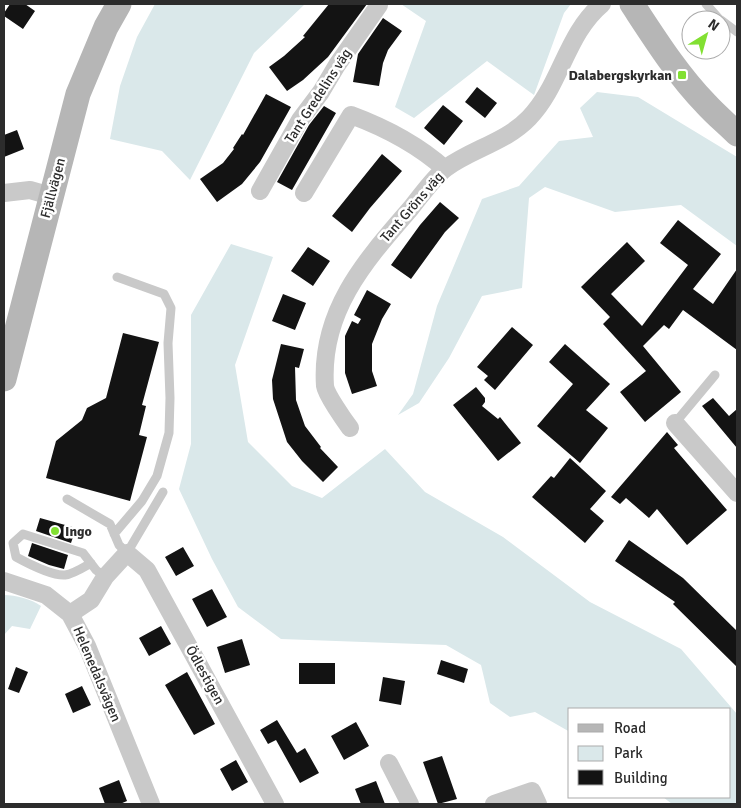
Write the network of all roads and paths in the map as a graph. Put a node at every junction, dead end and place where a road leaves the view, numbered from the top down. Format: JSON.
{"nodes":[{"id":1,"x":119,"y":4,"type":"edge"},
{"id":2,"x":602,"y":4,"type":"edge"},
{"id":3,"x":632,"y":4,"type":"edge"},
{"id":4,"x":379,"y":5,"type":"dead end"},
{"id":5,"x":737,"y":134,"type":"edge"},
{"id":6,"x":445,"y":169,"type":"junction"},
{"id":7,"x":260,"y":191,"type":"dead end"},
{"id":8,"x":4,"y":193,"type":"edge"},
{"id":9,"x":304,"y":193,"type":"dead end"},
{"id":10,"x":51,"y":196,"type":"junction"},
{"id":11,"x":117,"y":277,"type":"dead end"},
{"id":12,"x":715,"y":375,"type":"dead end"},
{"id":13,"x":4,"y":379,"type":"edge"},
{"id":14,"x":675,"y":422,"type":"joint"},
{"id":15,"x":350,"y":428,"type":"dead end"},
{"id":16,"x":163,"y":492,"type":"dead end"},
{"id":17,"x":737,"y":493,"type":"edge"},
{"id":18,"x":67,"y":499,"type":"dead end"},
{"id":19,"x":114,"y":534,"type":"junction"},
{"id":20,"x":127,"y":553,"type":"junction"},
{"id":21,"x":91,"y":564,"type":"junction"},
{"id":22,"x":105,"y":577,"type":"junction"},
{"id":23,"x":4,"y":581,"type":"edge"},
{"id":24,"x":70,"y":614,"type":"junction"},
{"id":25,"x":389,"y":763,"type":"dead end"},
{"id":26,"x":535,"y":797,"type":"edge"},
{"id":27,"x":151,"y":804,"type":"edge"},
{"id":28,"x":276,"y":804,"type":"edge"},
{"id":29,"x":410,"y":804,"type":"edge"},
{"id":30,"x":494,"y":804,"type":"edge"}],
"edges":[{"from":1,"to":10,"type":"street","name":"Fjällvägen"},
{"from":2,"to":6,"type":"street","name":"Tant Gröns väg"},
{"from":3,"to":5,"type":"street"},
{"from":4,"to":7,"type":"street","name":"Tant Gredelins väg"},
{"from":6,"to":9,"type":"street"},
{"from":6,"to":15,"type":"street","name":"Tant Gröns väg"},
{"from":8,"to":10,"type":"street"},
{"from":10,"to":13,"type":"street","name":"Fjällvägen"},
{"from":11,"to":19,"type":"lane"},
{"from":12,"to":14,"type":"lane"},
{"from":14,"to":17,"type":"street"},
{"from":16,"to":20,"type":"lane"},
{"from":18,"to":19,"type":"lane"},
{"from":19,"to":20,"type":"lane"},
{"from":20,"to":22,"type":"street"},
{"from":20,"to":28,"type":"street","name":"Ödlestigen"},
{"from":21,"to":21,"type":"lane"},
{"from":21,"to":22,"type":"lane"},
{"from":22,"to":24,"type":"street"},
{"from":23,"to":24,"type":"street","name":"Helenedalsvägen"},
{"from":24,"to":27,"type":"street","name":"Helenedalsvägen"},
{"from":25,"to":29,"type":"street"},
{"from":26,"to":30,"type":"street"}]}
